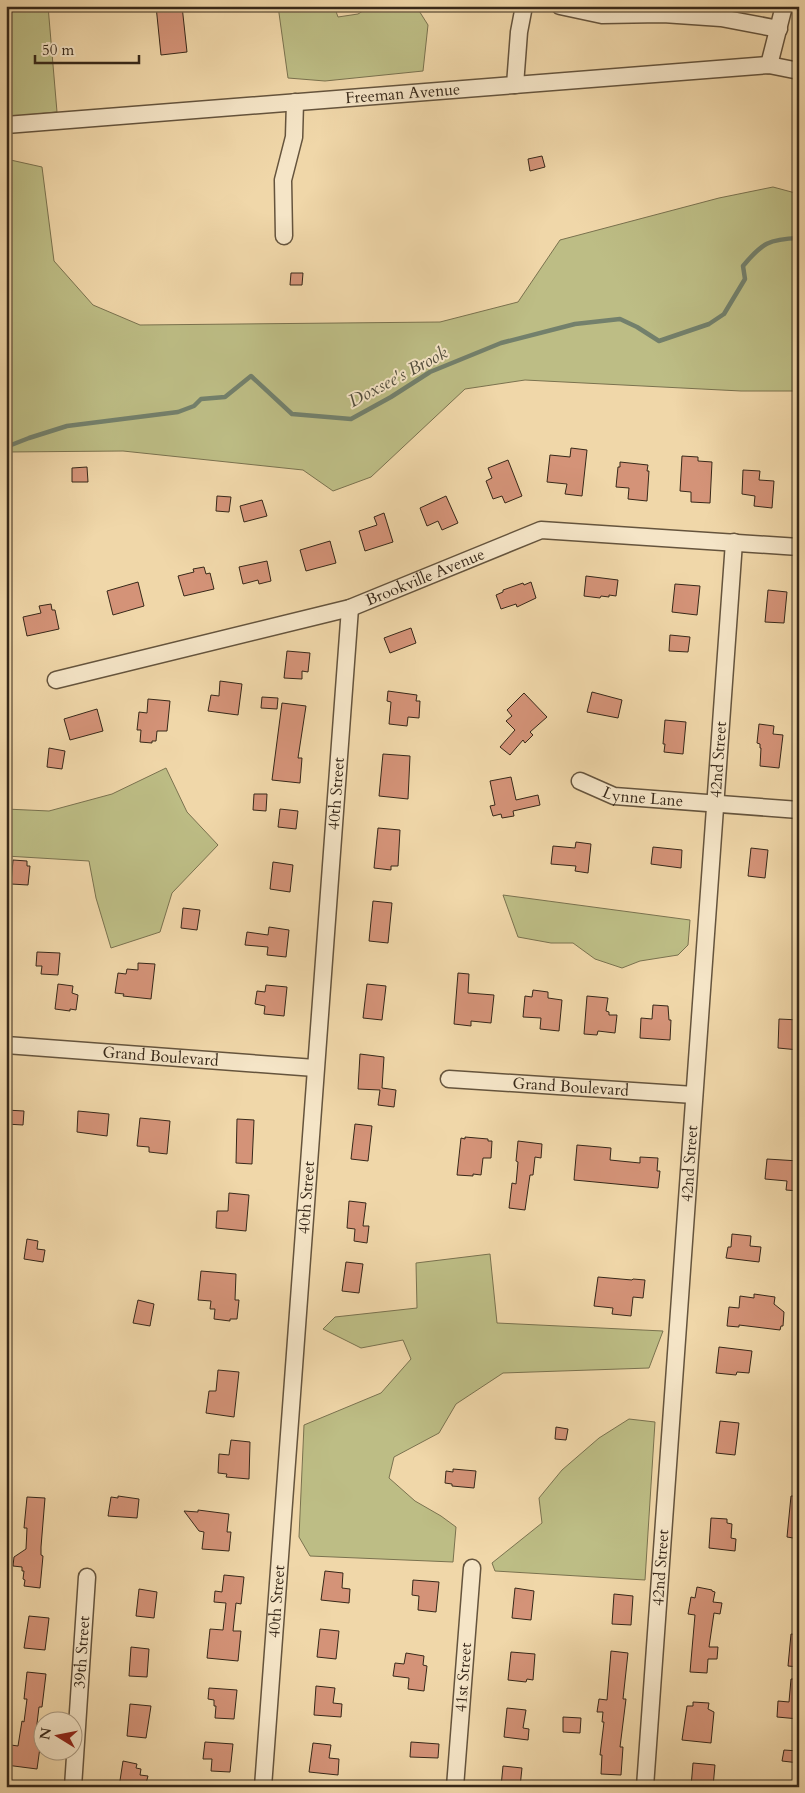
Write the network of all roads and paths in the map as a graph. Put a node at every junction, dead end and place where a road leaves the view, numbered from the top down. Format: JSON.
{"nodes":[{"id":1,"x":524,"y":6,"type":"edge"},
{"id":2,"x":560,"y":6,"type":"edge"},
{"id":3,"x":784,"y":6,"type":"edge"},
{"id":4,"x":779,"y":30,"type":"junction"},
{"id":5,"x":769,"y":65,"type":"junction"},
{"id":6,"x":799,"y":71,"type":"edge"},
{"id":7,"x":515,"y":85,"type":"junction"},
{"id":8,"x":295,"y":102,"type":"junction"},
{"id":9,"x":6,"y":125,"type":"edge"},
{"id":10,"x":284,"y":236,"type":"dead end"},
{"id":11,"x":734,"y":542,"type":"junction"},
{"id":12,"x":799,"y":546,"type":"edge"},
{"id":13,"x":350,"y":608,"type":"junction"},
{"id":14,"x":56,"y":680,"type":"dead end"},
{"id":15,"x":580,"y":781,"type":"dead end"},
{"id":16,"x":715,"y":804,"type":"junction"},
{"id":17,"x":799,"y":810,"type":"edge"},
{"id":18,"x":6,"y":1045,"type":"edge"},
{"id":19,"x":315,"y":1068,"type":"junction"},
{"id":20,"x":449,"y":1079,"type":"dead end"},
{"id":21,"x":694,"y":1095,"type":"junction"},
{"id":22,"x":472,"y":1568,"type":"dead end"},
{"id":23,"x":87,"y":1577,"type":"dead end"},
{"id":24,"x":73,"y":1787,"type":"edge"},
{"id":25,"x":263,"y":1787,"type":"edge"},
{"id":26,"x":455,"y":1787,"type":"edge"},
{"id":27,"x":645,"y":1787,"type":"edge"}],
"edges":[{"from":1,"to":7,"type":"street"},
{"from":2,"to":4,"type":"street"},
{"from":3,"to":4,"type":"street"},
{"from":4,"to":5,"type":"street"},
{"from":5,"to":6,"type":"street","name":"Freeman Avenue"},
{"from":5,"to":7,"type":"street","name":"Freeman Avenue"},
{"from":7,"to":8,"type":"street","name":"Freeman Avenue"},
{"from":8,"to":9,"type":"street","name":"Freeman Avenue"},
{"from":8,"to":10,"type":"street"},
{"from":11,"to":12,"type":"street","name":"Brookville Avenue"},
{"from":11,"to":13,"type":"street","name":"Brookville Avenue"},
{"from":11,"to":16,"type":"street","name":"42nd Street"},
{"from":13,"to":14,"type":"street","name":"Brookville Avenue"},
{"from":13,"to":19,"type":"street","name":"40th Street"},
{"from":15,"to":16,"type":"street","name":"Lynne Lane"},
{"from":16,"to":17,"type":"street","name":"Lynne Lane"},
{"from":16,"to":21,"type":"street","name":"42nd Street"},
{"from":18,"to":19,"type":"street","name":"Grand Boulevard"},
{"from":19,"to":25,"type":"street","name":"40th Street"},
{"from":20,"to":21,"type":"street","name":"Grand Boulevard"},
{"from":21,"to":27,"type":"street","name":"42nd Street"},
{"from":22,"to":26,"type":"street","name":"41st Street"},
{"from":23,"to":24,"type":"street","name":"39th Street"}]}
